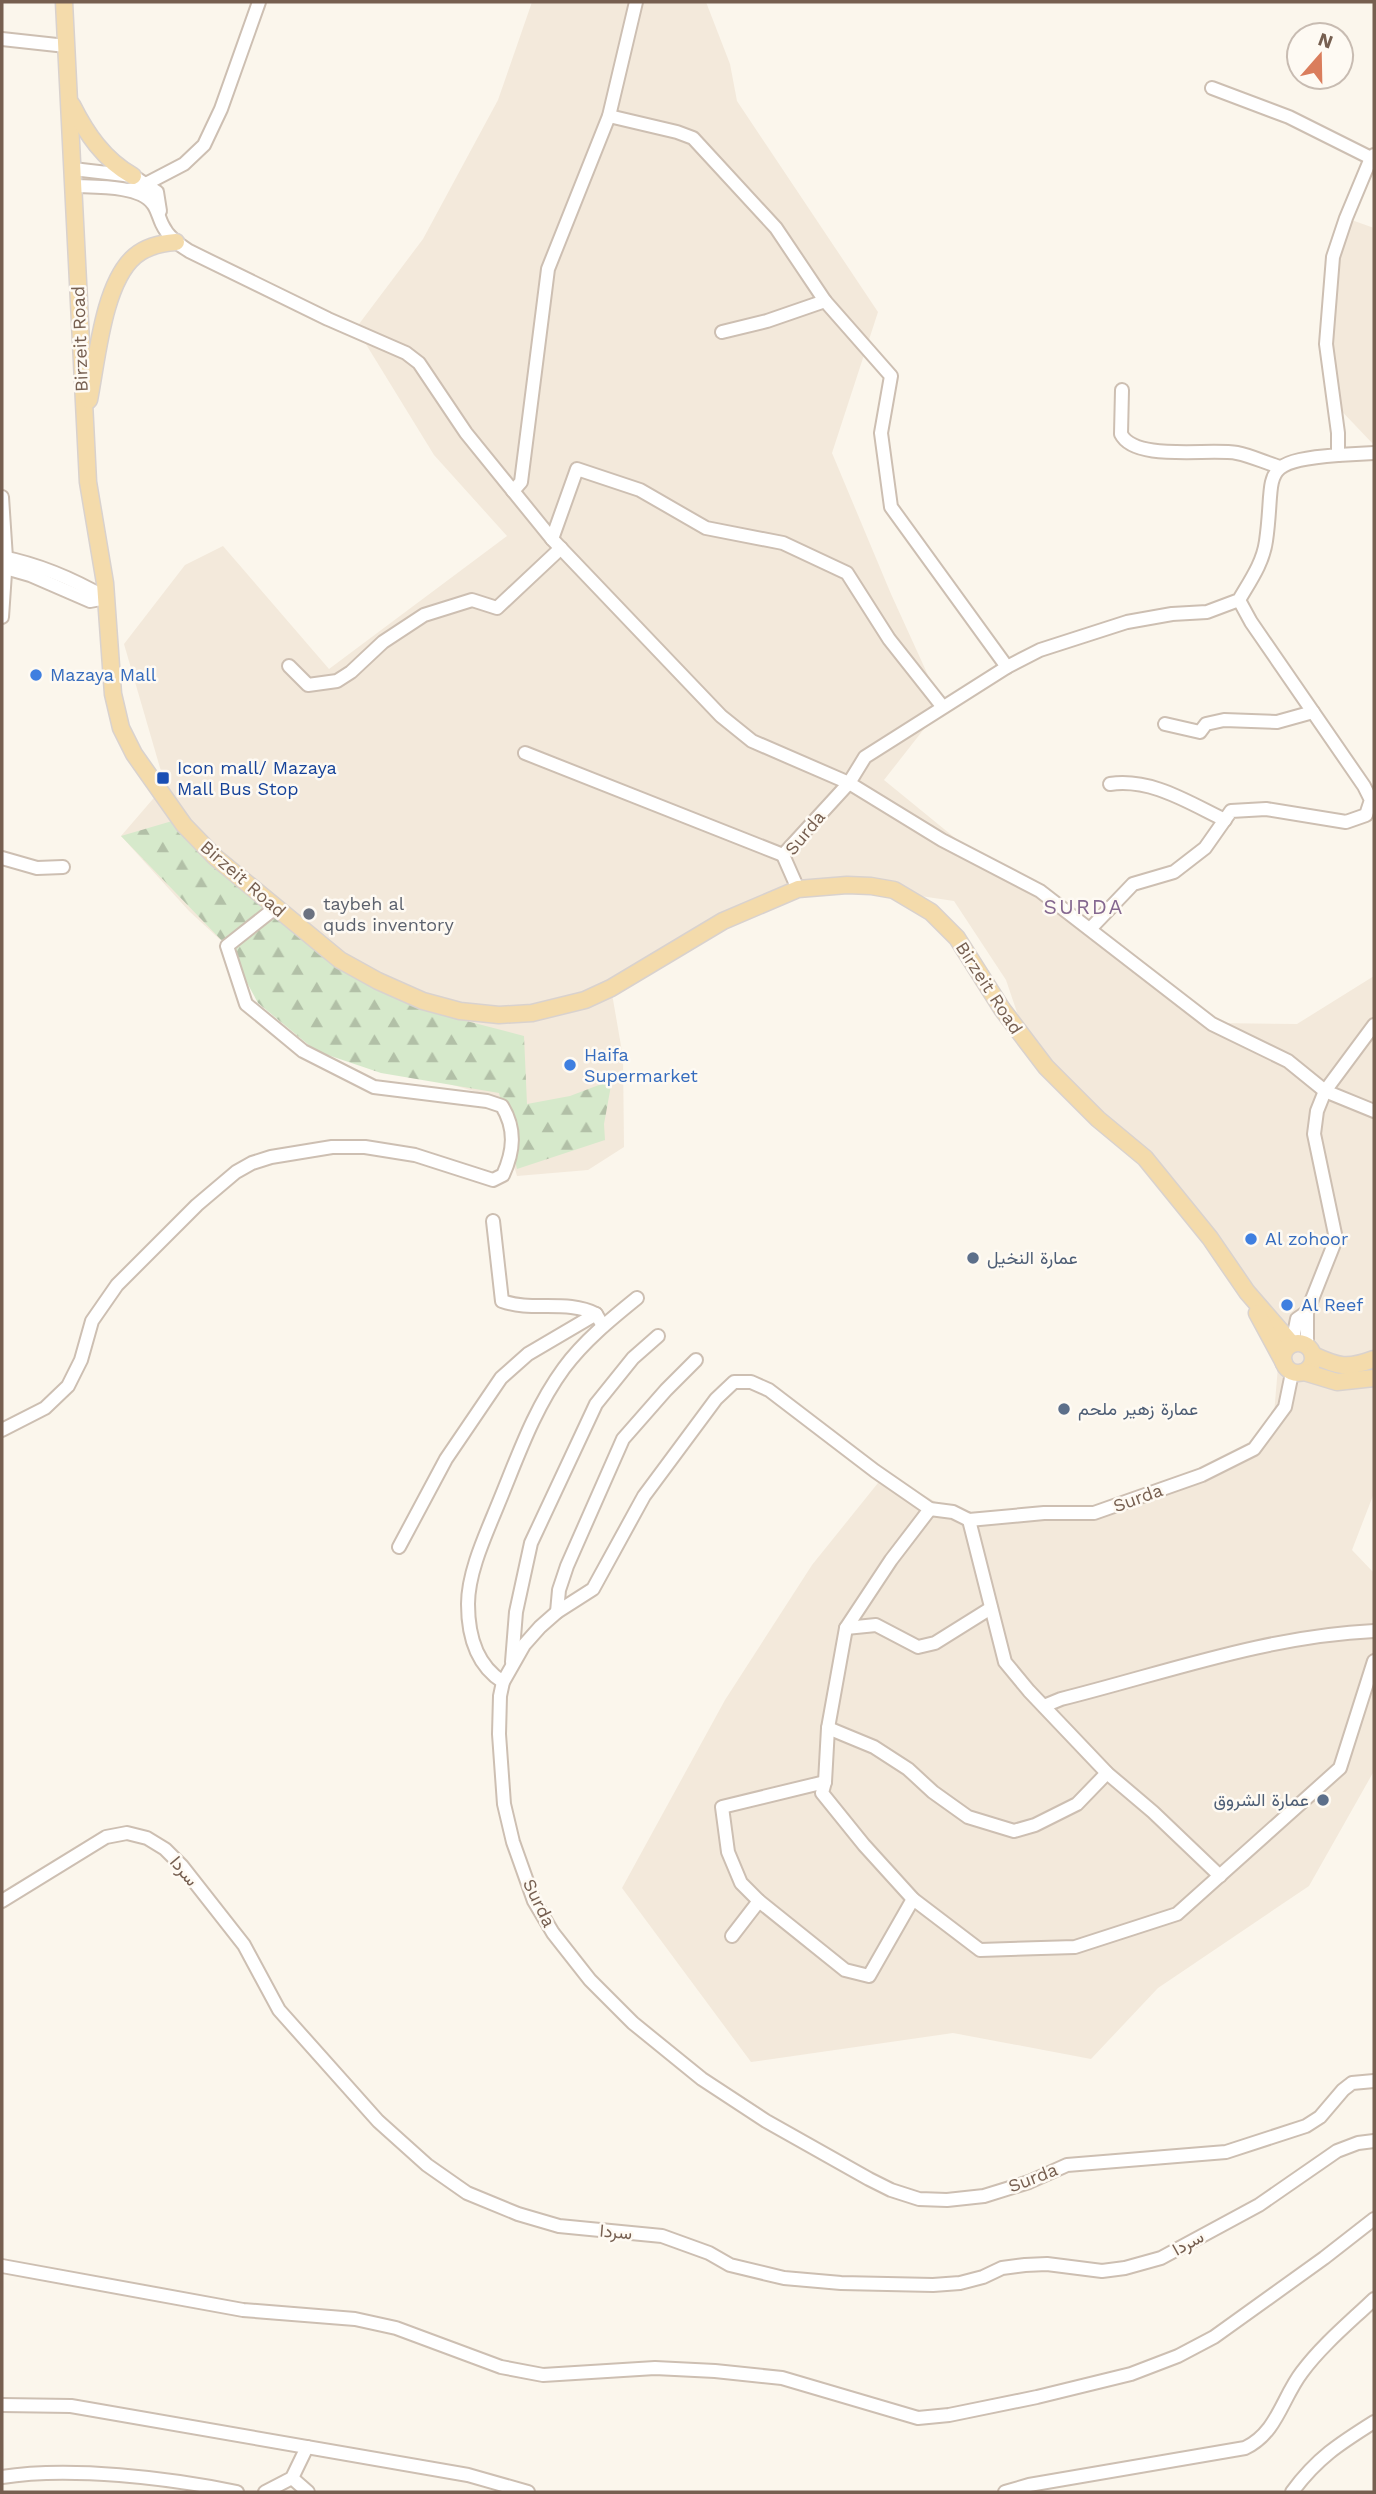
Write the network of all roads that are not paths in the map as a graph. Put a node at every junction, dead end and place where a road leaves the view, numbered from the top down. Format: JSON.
{"nodes":[{"id":1,"x":64,"y":2,"type":"edge"},
{"id":2,"x":259,"y":2,"type":"edge"},
{"id":3,"x":636,"y":2,"type":"edge"},
{"id":4,"x":2,"y":39,"type":"edge"},
{"id":5,"x":66,"y":46,"type":"junction"},
{"id":6,"x":1212,"y":88,"type":"dead end"},
{"id":7,"x":69,"y":99,"type":"junction"},
{"id":8,"x":609,"y":116,"type":"junction"},
{"id":9,"x":1372,"y":157,"type":"edge"},
{"id":10,"x":73,"y":178,"type":"junction"},
{"id":11,"x":136,"y":183,"type":"junction"},
{"id":12,"x":159,"y":218,"type":"junction"},
{"id":13,"x":176,"y":242,"type":"junction"},
{"id":14,"x":825,"y":301,"type":"junction"},
{"id":15,"x":722,"y":332,"type":"dead end"},
{"id":16,"x":1122,"y":390,"type":"dead end"},
{"id":17,"x":84,"y":423,"type":"junction"},
{"id":18,"x":1374,"y":453,"type":"edge"},
{"id":19,"x":1338,"y":455,"type":"junction"},
{"id":20,"x":1280,"y":467,"type":"junction"},
{"id":21,"x":513,"y":491,"type":"junction"},
{"id":22,"x":2,"y":497,"type":"edge"},
{"id":23,"x":556,"y":543,"type":"junction"},
{"id":24,"x":4,"y":563,"type":"edge"},
{"id":25,"x":106,"y":598,"type":"junction"},
{"id":26,"x":1239,"y":600,"type":"junction"},
{"id":27,"x":2,"y":617,"type":"edge"},
{"id":28,"x":289,"y":666,"type":"dead end"},
{"id":29,"x":1007,"y":667,"type":"junction"},
{"id":30,"x":942,"y":706,"type":"junction"},
{"id":31,"x":1313,"y":712,"type":"junction"},
{"id":32,"x":1165,"y":724,"type":"dead end"},
{"id":33,"x":525,"y":753,"type":"dead end"},
{"id":34,"x":849,"y":783,"type":"junction"},
{"id":35,"x":1110,"y":783,"type":"dead end"},
{"id":36,"x":1225,"y":820,"type":"junction"},
{"id":37,"x":783,"y":855,"type":"junction"},
{"id":38,"x":2,"y":858,"type":"edge"},
{"id":39,"x":63,"y":867,"type":"dead end"},
{"id":40,"x":798,"y":889,"type":"junction"},
{"id":41,"x":275,"y":908,"type":"junction"},
{"id":42,"x":1090,"y":929,"type":"junction"},
{"id":43,"x":1374,"y":1025,"type":"edge"},
{"id":44,"x":1325,"y":1091,"type":"junction"},
{"id":45,"x":1374,"y":1111,"type":"edge"},
{"id":46,"x":493,"y":1221,"type":"dead end"},
{"id":47,"x":1247,"y":1292,"type":"junction"},
{"id":48,"x":637,"y":1298,"type":"dead end"},
{"id":49,"x":1302,"y":1316,"type":"junction"},
{"id":50,"x":1270,"y":1318,"type":"junction"},
{"id":51,"x":599,"y":1320,"type":"junction"},
{"id":52,"x":658,"y":1336,"type":"dead end"},
{"id":53,"x":1304,"y":1348,"type":"junction"},
{"id":54,"x":1374,"y":1359,"type":"edge"},
{"id":55,"x":696,"y":1360,"type":"dead end"},
{"id":56,"x":1294,"y":1369,"type":"junction"},
{"id":57,"x":1374,"y":1378,"type":"edge"},
{"id":58,"x":2,"y":1430,"type":"edge"},
{"id":59,"x":930,"y":1509,"type":"junction"},
{"id":60,"x":969,"y":1520,"type":"junction"},
{"id":61,"x":399,"y":1547,"type":"dead end"},
{"id":62,"x":991,"y":1608,"type":"junction"},
{"id":63,"x":557,"y":1612,"type":"junction"},
{"id":64,"x":846,"y":1628,"type":"junction"},
{"id":65,"x":1374,"y":1631,"type":"edge"},
{"id":66,"x":1374,"y":1661,"type":"edge"},
{"id":67,"x":511,"y":1666,"type":"junction"},
{"id":68,"x":503,"y":1682,"type":"junction"},
{"id":69,"x":1044,"y":1706,"type":"junction"},
{"id":70,"x":828,"y":1728,"type":"junction"},
{"id":71,"x":1107,"y":1773,"type":"junction"},
{"id":72,"x":825,"y":1782,"type":"junction"},
{"id":73,"x":1220,"y":1876,"type":"junction"},
{"id":74,"x":913,"y":1899,"type":"junction"},
{"id":75,"x":759,"y":1900,"type":"junction"},
{"id":76,"x":2,"y":1901,"type":"edge"},
{"id":77,"x":732,"y":1936,"type":"dead end"},
{"id":78,"x":1374,"y":2081,"type":"edge"},
{"id":79,"x":1374,"y":2141,"type":"edge"},
{"id":80,"x":1374,"y":2218,"type":"edge"},
{"id":81,"x":2,"y":2266,"type":"edge"},
{"id":82,"x":1374,"y":2299,"type":"edge"},
{"id":83,"x":2,"y":2405,"type":"edge"},
{"id":84,"x":1374,"y":2422,"type":"edge"},
{"id":85,"x":307,"y":2447,"type":"junction"},
{"id":86,"x":2,"y":2477,"type":"edge"},
{"id":87,"x":292,"y":2478,"type":"junction"},
{"id":88,"x":237,"y":2492,"type":"edge"},
{"id":89,"x":265,"y":2492,"type":"edge"},
{"id":90,"x":308,"y":2492,"type":"edge"},
{"id":91,"x":528,"y":2492,"type":"edge"},
{"id":92,"x":1005,"y":2492,"type":"edge"},
{"id":93,"x":1292,"y":2492,"type":"edge"}],
"edges":[{"from":1,"to":5,"type":"main road","name":"Birzeit Road"},
{"from":2,"to":11,"type":"street"},
{"from":3,"to":8,"type":"street"},
{"from":4,"to":5,"type":"street"},
{"from":5,"to":7,"type":"main road","name":"Birzeit Road"},
{"from":6,"to":9,"type":"street"},
{"from":7,"to":10,"type":"main road","name":"Birzeit Road"},
{"from":7,"to":11,"type":"main road"},
{"from":8,"to":14,"type":"street"},
{"from":8,"to":21,"type":"street"},
{"from":9,"to":19,"type":"street"},
{"from":10,"to":11,"type":"street"},
{"from":10,"to":17,"type":"main road","name":"Birzeit Road"},
{"from":11,"to":12,"type":"street"},
{"from":11,"to":12,"type":"street"},
{"from":12,"to":13,"type":"street"},
{"from":13,"to":17,"type":"main road"},
{"from":13,"to":21,"type":"street"},
{"from":14,"to":15,"type":"street"},
{"from":14,"to":29,"type":"street"},
{"from":16,"to":20,"type":"street"},
{"from":17,"to":25,"type":"main road","name":"Birzeit Road"},
{"from":18,"to":19,"type":"street"},
{"from":19,"to":20,"type":"street"},
{"from":20,"to":26,"type":"street"},
{"from":21,"to":23,"type":"street"},
{"from":22,"to":24,"type":"street"},
{"from":23,"to":28,"type":"street"},
{"from":23,"to":30,"type":"street"},
{"from":23,"to":34,"type":"street"},
{"from":24,"to":25,"type":"street"},
{"from":24,"to":27,"type":"street"},
{"from":25,"to":41,"type":"main road","name":"Birzeit Road"},
{"from":26,"to":29,"type":"street","name":"Surda"},
{"from":26,"to":31,"type":"street"},
{"from":29,"to":30,"type":"street","name":"Surda"},
{"from":30,"to":34,"type":"street","name":"Surda"},
{"from":31,"to":32,"type":"street"},
{"from":31,"to":36,"type":"street"},
{"from":33,"to":37,"type":"street"},
{"from":34,"to":37,"type":"street","name":"Surda"},
{"from":34,"to":42,"type":"street"},
{"from":35,"to":36,"type":"street"},
{"from":36,"to":42,"type":"street"},
{"from":37,"to":40,"type":"street","name":"Surda"},
{"from":38,"to":39,"type":"street"},
{"from":40,"to":41,"type":"main road","name":"Birzeit Road"},
{"from":40,"to":47,"type":"main road","name":"Birzeit Road"},
{"from":41,"to":58,"type":"street"},
{"from":42,"to":44,"type":"street"},
{"from":43,"to":44,"type":"street"},
{"from":44,"to":45,"type":"street"},
{"from":44,"to":49,"type":"street"},
{"from":46,"to":51,"type":"street"},
{"from":47,"to":50,"type":"main road"},
{"from":47,"to":56,"type":"main road"},
{"from":48,"to":51,"type":"street"},
{"from":49,"to":50,"type":"street"},
{"from":49,"to":53,"type":"street"},
{"from":50,"to":53,"type":"main road"},
{"from":51,"to":61,"type":"street"},
{"from":51,"to":68,"type":"street"},
{"from":52,"to":67,"type":"street"},
{"from":53,"to":54,"type":"main road"},
{"from":53,"to":56,"type":"main road"},
{"from":53,"to":56,"type":"main road"},
{"from":55,"to":63,"type":"street"},
{"from":56,"to":57,"type":"main road"},
{"from":56,"to":60,"type":"street","name":"Surda"},
{"from":59,"to":60,"type":"street","name":"Surda"},
{"from":59,"to":63,"type":"street","name":"Surda"},
{"from":59,"to":64,"type":"street"},
{"from":60,"to":62,"type":"street"},
{"from":62,"to":64,"type":"street"},
{"from":62,"to":69,"type":"street"},
{"from":63,"to":67,"type":"street","name":"Surda"},
{"from":64,"to":70,"type":"street"},
{"from":65,"to":69,"type":"street"},
{"from":66,"to":73,"type":"street"},
{"from":67,"to":68,"type":"street","name":"Surda"},
{"from":68,"to":78,"type":"street","name":"Surda"},
{"from":69,"to":71,"type":"street"},
{"from":70,"to":71,"type":"street"},
{"from":70,"to":72,"type":"street"},
{"from":71,"to":73,"type":"street"},
{"from":72,"to":74,"type":"street"},
{"from":72,"to":75,"type":"street"},
{"from":73,"to":74,"type":"street"},
{"from":74,"to":75,"type":"street"},
{"from":75,"to":77,"type":"street"},
{"from":76,"to":79,"type":"street","name":"سردا"},
{"from":80,"to":81,"type":"street"},
{"from":82,"to":92,"type":"street"},
{"from":83,"to":85,"type":"street"},
{"from":84,"to":93,"type":"street"},
{"from":85,"to":87,"type":"street"},
{"from":85,"to":91,"type":"street"},
{"from":86,"to":88,"type":"street"},
{"from":87,"to":89,"type":"street"},
{"from":87,"to":90,"type":"street"}]}
